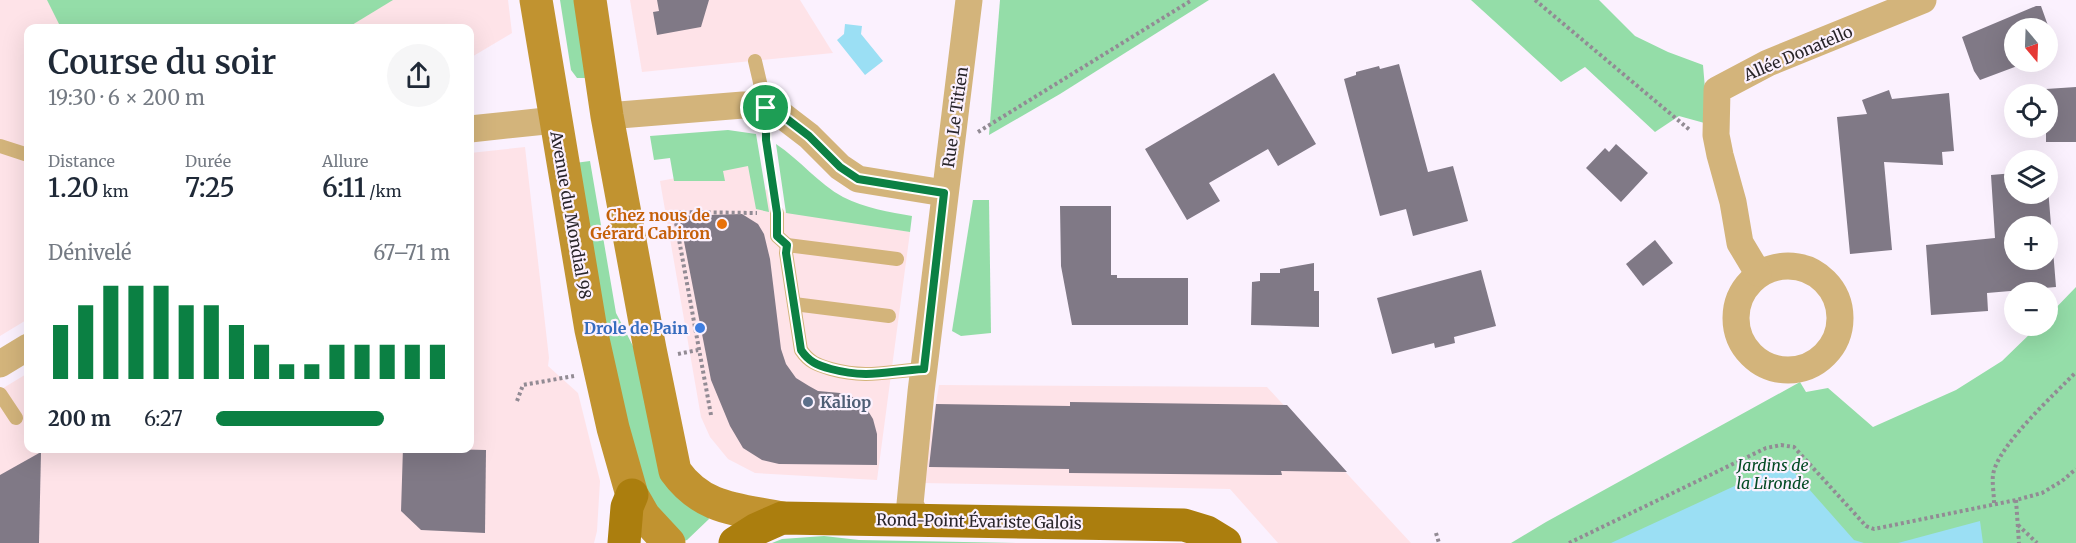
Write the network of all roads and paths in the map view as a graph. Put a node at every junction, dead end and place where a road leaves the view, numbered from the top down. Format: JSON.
{"nodes":[{"id":1,"x":536,"y":0,"type":"edge"},
{"id":2,"x":590,"y":0,"type":"edge"},
{"id":3,"x":969,"y":0,"type":"edge"},
{"id":4,"x":1192,"y":0,"type":"edge"},
{"id":5,"x":1535,"y":0,"type":"edge"},
{"id":6,"x":1923,"y":0,"type":"edge"},
{"id":7,"x":755,"y":61,"type":"dead end"},
{"id":8,"x":766,"y":108,"type":"junction"},
{"id":9,"x":607,"y":116,"type":"junction"},
{"id":10,"x":555,"y":120,"type":"junction"},
{"id":11,"x":474,"y":129,"type":"edge"},
{"id":12,"x":976,"y":133,"type":"dead end"},
{"id":13,"x":0,"y":146,"type":"edge"},
{"id":14,"x":24,"y":154,"type":"edge"},
{"id":15,"x":1720,"y":155,"type":"junction"},
{"id":16,"x":944,"y":193,"type":"junction"},
{"id":17,"x":770,"y":215,"type":"junction"},
{"id":18,"x":787,"y":245,"type":"junction"},
{"id":19,"x":897,"y":259,"type":"dead end"},
{"id":20,"x":1758,"y":273,"type":"dead end"},
{"id":21,"x":794,"y":304,"type":"junction"},
{"id":22,"x":889,"y":316,"type":"dead end"},
{"id":23,"x":24,"y":349,"type":"edge"},
{"id":24,"x":698,"y":350,"type":"junction"},
{"id":25,"x":675,"y":354,"type":"dead end"},
{"id":26,"x":0,"y":364,"type":"edge"},
{"id":27,"x":924,"y":369,"type":"junction"},
{"id":28,"x":2076,"y":372,"type":"edge"},
{"id":29,"x":585,"y":374,"type":"dead end"},
{"id":30,"x":0,"y":394,"type":"edge"},
{"id":31,"x":517,"y":400,"type":"dead end"},
{"id":32,"x":711,"y":415,"type":"dead end"},
{"id":33,"x":16,"y":418,"type":"dead end"},
{"id":34,"x":2076,"y":469,"type":"edge"},
{"id":35,"x":632,"y":495,"type":"junction"},
{"id":36,"x":2016,"y":500,"type":"junction"},
{"id":37,"x":1994,"y":503,"type":"junction"},
{"id":38,"x":782,"y":518,"type":"junction"},
{"id":39,"x":916,"y":519,"type":"junction"},
{"id":40,"x":2018,"y":525,"type":"junction"},
{"id":41,"x":1436,"y":533,"type":"dead end"},
{"id":42,"x":624,"y":543,"type":"edge"},
{"id":43,"x":669,"y":543,"type":"edge"},
{"id":44,"x":735,"y":543,"type":"edge"},
{"id":45,"x":1226,"y":543,"type":"edge"},
{"id":46,"x":1439,"y":543,"type":"edge"},
{"id":47,"x":1569,"y":543,"type":"edge"},
{"id":48,"x":2019,"y":543,"type":"edge"},
{"id":49,"x":2037,"y":543,"type":"edge"}],
"edges":[{"from":1,"to":10,"type":"main road","name":"Avenue du Mondial 98"},
{"from":2,"to":9,"type":"main road"},
{"from":3,"to":16,"type":"street","name":"Rue Le Titien"},
{"from":4,"to":12,"type":"path"},
{"from":5,"to":15,"type":"path"},
{"from":6,"to":15,"type":"street","name":"Allée Donatello"},
{"from":7,"to":8,"type":"lane"},
{"from":8,"to":9,"type":"street"},
{"from":8,"to":16,"type":"street"},
{"from":8,"to":17,"type":"path"},
{"from":9,"to":10,"type":"main road","name":"Avenue du Mondial 98"},
{"from":9,"to":38,"type":"main road"},
{"from":10,"to":11,"type":"street"},
{"from":10,"to":35,"type":"main road","name":"Avenue du Mondial 98"},
{"from":13,"to":14,"type":"lane"},
{"from":15,"to":20,"type":"street","name":"Allée Donatello"},
{"from":16,"to":27,"type":"street","name":"Rue Le Titien"},
{"from":17,"to":18,"type":"lane"},
{"from":17,"to":24,"type":"path"},
{"from":18,"to":19,"type":"lane"},
{"from":18,"to":21,"type":"lane"},
{"from":21,"to":22,"type":"lane"},
{"from":21,"to":27,"type":"lane"},
{"from":23,"to":26,"type":"street"},
{"from":24,"to":25,"type":"path"},
{"from":24,"to":32,"type":"path"},
{"from":27,"to":39,"type":"street","name":"Rue Le Titien"},
{"from":28,"to":37,"type":"path"},
{"from":29,"to":31,"type":"path"},
{"from":30,"to":33,"type":"lane"},
{"from":34,"to":36,"type":"path"},
{"from":35,"to":42,"type":"main road"},
{"from":35,"to":43,"type":"main road","name":"Avenue du Mondial 98"},
{"from":36,"to":37,"type":"path"},
{"from":36,"to":40,"type":"path"},
{"from":37,"to":47,"type":"path"},
{"from":38,"to":39,"type":"main road","name":"Rond-Point Évariste Galois"},
{"from":38,"to":44,"type":"main road","name":"Rond-Point Évariste Galois"},
{"from":39,"to":45,"type":"main road","name":"Rond-Point Évariste Galois"},
{"from":40,"to":48,"type":"path"},
{"from":40,"to":49,"type":"path"},
{"from":41,"to":46,"type":"path"}]}
